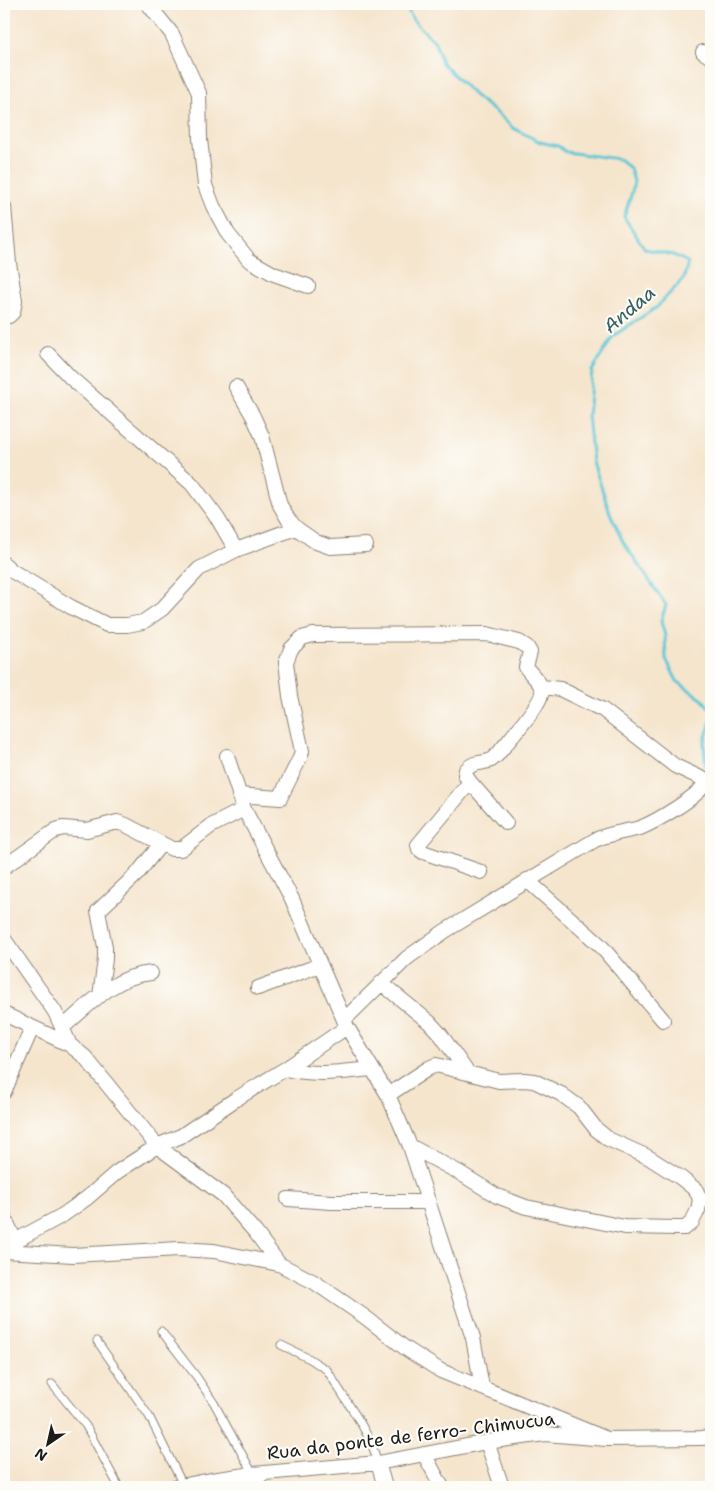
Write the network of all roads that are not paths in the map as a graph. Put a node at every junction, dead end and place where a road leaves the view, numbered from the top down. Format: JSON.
{"nodes":[{"id":1,"x":148,"y":4,"type":"edge"},
{"id":2,"x":4,"y":207,"type":"edge"},
{"id":3,"x":308,"y":286,"type":"dead end"},
{"id":4,"x":4,"y":315,"type":"edge"},
{"id":5,"x":48,"y":354,"type":"dead end"},
{"id":6,"x":236,"y":387,"type":"dead end"},
{"id":7,"x":296,"y":528,"type":"junction"},
{"id":8,"x":366,"y":545,"type":"dead end"},
{"id":9,"x":236,"y":550,"type":"junction"},
{"id":10,"x":4,"y":564,"type":"edge"},
{"id":11,"x":542,"y":687,"type":"junction"},
{"id":12,"x":227,"y":756,"type":"dead end"},
{"id":13,"x":470,"y":782,"type":"junction"},
{"id":14,"x":242,"y":802,"type":"junction"},
{"id":15,"x":506,"y":823,"type":"dead end"},
{"id":16,"x":160,"y":844,"type":"junction"},
{"id":17,"x":4,"y":867,"type":"edge"},
{"id":18,"x":481,"y":872,"type":"dead end"},
{"id":19,"x":527,"y":880,"type":"junction"},
{"id":20,"x":4,"y":939,"type":"edge"},
{"id":21,"x":320,"y":965,"type":"junction"},
{"id":22,"x":151,"y":973,"type":"dead end"},
{"id":23,"x":381,"y":984,"type":"junction"},
{"id":24,"x":258,"y":988,"type":"dead end"},
{"id":25,"x":100,"y":996,"type":"junction"},
{"id":26,"x":4,"y":1014,"type":"edge"},
{"id":27,"x":664,"y":1020,"type":"dead end"},
{"id":28,"x":345,"y":1023,"type":"junction"},
{"id":29,"x":32,"y":1028,"type":"junction"},
{"id":30,"x":62,"y":1028,"type":"junction"},
{"id":31,"x":70,"y":1045,"type":"junction"},
{"id":32,"x":285,"y":1069,"type":"junction"},
{"id":33,"x":372,"y":1069,"type":"junction"},
{"id":34,"x":467,"y":1072,"type":"junction"},
{"id":35,"x":4,"y":1092,"type":"edge"},
{"id":36,"x":388,"y":1095,"type":"junction"},
{"id":37,"x":157,"y":1146,"type":"junction"},
{"id":38,"x":410,"y":1146,"type":"junction"},
{"id":39,"x":288,"y":1199,"type":"dead end"},
{"id":40,"x":429,"y":1202,"type":"junction"},
{"id":41,"x":4,"y":1218,"type":"edge"},
{"id":42,"x":10,"y":1244,"type":"edge"},
{"id":43,"x":4,"y":1251,"type":"edge"},
{"id":44,"x":278,"y":1264,"type":"junction"},
{"id":45,"x":161,"y":1332,"type":"dead end"},
{"id":46,"x":97,"y":1341,"type":"dead end"},
{"id":47,"x":281,"y":1345,"type":"dead end"},
{"id":48,"x":52,"y":1384,"type":"dead end"},
{"id":49,"x":482,"y":1387,"type":"junction"},
{"id":50,"x":711,"y":1437,"type":"edge"},
{"id":51,"x":606,"y":1439,"type":"junction"},
{"id":52,"x":487,"y":1442,"type":"junction"},
{"id":53,"x":424,"y":1454,"type":"junction"},
{"id":54,"x":378,"y":1463,"type":"junction"},
{"id":55,"x":253,"y":1474,"type":"junction"},
{"id":56,"x":213,"y":1483,"type":"edge"},
{"id":57,"x":179,"y":1486,"type":"edge"},
{"id":58,"x":119,"y":1487,"type":"edge"},
{"id":59,"x":261,"y":1487,"type":"edge"},
{"id":60,"x":385,"y":1487,"type":"edge"},
{"id":61,"x":442,"y":1487,"type":"edge"},
{"id":62,"x":502,"y":1487,"type":"edge"}],
"edges":[{"from":1,"to":3,"type":"street"},
{"from":2,"to":4,"type":"street"},
{"from":5,"to":9,"type":"street"},
{"from":6,"to":7,"type":"street"},
{"from":7,"to":8,"type":"street"},
{"from":7,"to":9,"type":"street"},
{"from":9,"to":10,"type":"street"},
{"from":11,"to":13,"type":"street"},
{"from":11,"to":14,"type":"street"},
{"from":11,"to":19,"type":"street"},
{"from":12,"to":14,"type":"street"},
{"from":13,"to":15,"type":"street"},
{"from":13,"to":18,"type":"street"},
{"from":14,"to":16,"type":"street"},
{"from":14,"to":21,"type":"street"},
{"from":16,"to":17,"type":"street"},
{"from":16,"to":25,"type":"street"},
{"from":19,"to":23,"type":"street"},
{"from":19,"to":27,"type":"street"},
{"from":20,"to":30,"type":"street"},
{"from":21,"to":24,"type":"street"},
{"from":21,"to":28,"type":"street"},
{"from":22,"to":25,"type":"street"},
{"from":23,"to":28,"type":"street"},
{"from":23,"to":34,"type":"street"},
{"from":25,"to":30,"type":"street"},
{"from":26,"to":29,"type":"street"},
{"from":28,"to":32,"type":"street"},
{"from":28,"to":33,"type":"street"},
{"from":29,"to":31,"type":"street"},
{"from":29,"to":35,"type":"street"},
{"from":30,"to":31,"type":"street"},
{"from":31,"to":37,"type":"street"},
{"from":32,"to":33,"type":"street"},
{"from":32,"to":37,"type":"street"},
{"from":33,"to":36,"type":"street"},
{"from":34,"to":36,"type":"street"},
{"from":34,"to":38,"type":"street"},
{"from":36,"to":38,"type":"street"},
{"from":37,"to":42,"type":"street"},
{"from":37,"to":44,"type":"street"},
{"from":38,"to":40,"type":"street"},
{"from":39,"to":40,"type":"street"},
{"from":40,"to":49,"type":"street"},
{"from":41,"to":42,"type":"street"},
{"from":43,"to":44,"type":"street"},
{"from":44,"to":49,"type":"street"},
{"from":45,"to":55,"type":"lane"},
{"from":46,"to":57,"type":"lane"},
{"from":47,"to":54,"type":"lane"},
{"from":48,"to":58,"type":"lane"},
{"from":49,"to":51,"type":"street"},
{"from":50,"to":51,"type":"street","name":"Rua da ponte de ferro- Chimucua"},
{"from":51,"to":52,"type":"street","name":"Rua da ponte de ferro- Chimucua"},
{"from":52,"to":53,"type":"street","name":"Rua da ponte de ferro- Chimucua"},
{"from":52,"to":62,"type":"street"},
{"from":53,"to":54,"type":"street","name":"Rua da ponte de ferro- Chimucua"},
{"from":53,"to":61,"type":"street"},
{"from":54,"to":55,"type":"street","name":"Rua da ponte de ferro- Chimucua"},
{"from":54,"to":60,"type":"street"},
{"from":55,"to":56,"type":"street","name":"Rua da ponte de ferro- Chimucua"},
{"from":55,"to":59,"type":"street"},
{"from":56,"to":57,"type":"street","name":"Rua da ponte de ferro- Chimucua"}]}
